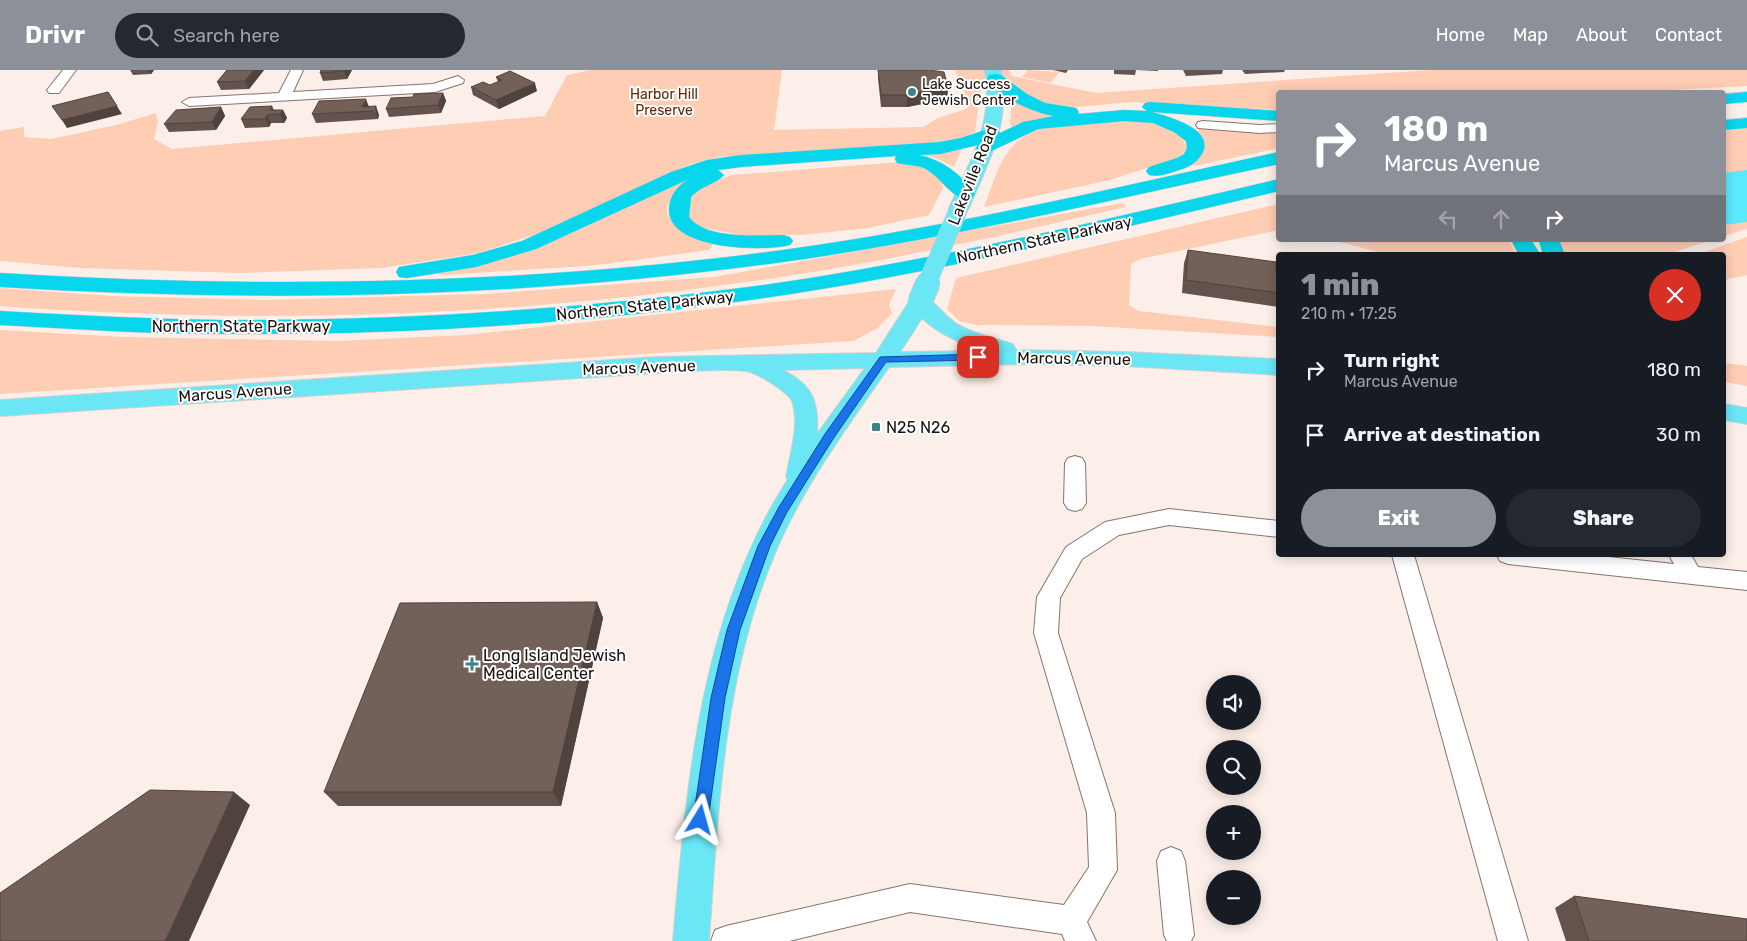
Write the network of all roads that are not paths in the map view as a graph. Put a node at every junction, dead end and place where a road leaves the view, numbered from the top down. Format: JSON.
{"nodes":[{"id":1,"x":70,"y":70,"type":"edge"},
{"id":2,"x":298,"y":70,"type":"edge"},
{"id":3,"x":994,"y":74,"type":"edge"},
{"id":4,"x":458,"y":80,"type":"dead end"},
{"id":5,"x":54,"y":90,"type":"dead end"},
{"id":6,"x":284,"y":96,"type":"junction"},
{"id":7,"x":1747,"y":97,"type":"edge"},
{"id":8,"x":1726,"y":98,"type":"edge"},
{"id":9,"x":189,"y":102,"type":"dead end"},
{"id":10,"x":1164,"y":108,"type":"junction"},
{"id":11,"x":1747,"y":115,"type":"edge"},
{"id":12,"x":1276,"y":116,"type":"edge"},
{"id":13,"x":1726,"y":116,"type":"edge"},
{"id":14,"x":1276,"y":122,"type":"edge"},
{"id":15,"x":1747,"y":123,"type":"edge"},
{"id":16,"x":1726,"y":124,"type":"edge"},
{"id":17,"x":1203,"y":126,"type":"junction"},
{"id":18,"x":1276,"y":128,"type":"edge"},
{"id":19,"x":988,"y":140,"type":"junction"},
{"id":20,"x":1276,"y":159,"type":"edge"},
{"id":21,"x":1276,"y":186,"type":"edge"},
{"id":22,"x":1276,"y":197,"type":"edge"},
{"id":23,"x":962,"y":201,"type":"junction"},
{"id":24,"x":1144,"y":217,"type":"junction"},
{"id":25,"x":977,"y":222,"type":"junction"},
{"id":26,"x":922,"y":234,"type":"junction"},
{"id":27,"x":0,"y":280,"type":"edge"},
{"id":28,"x":48,"y":283,"type":"junction"},
{"id":29,"x":920,"y":302,"type":"junction"},
{"id":30,"x":0,"y":318,"type":"edge"},
{"id":31,"x":1032,"y":357,"type":"junction"},
{"id":32,"x":884,"y":359,"type":"junction"},
{"id":33,"x":750,"y":363,"type":"junction"},
{"id":34,"x":1276,"y":366,"type":"edge"},
{"id":35,"x":0,"y":408,"type":"edge"},
{"id":36,"x":1726,"y":412,"type":"edge"},
{"id":37,"x":1747,"y":416,"type":"edge"},
{"id":38,"x":1075,"y":463,"type":"dead end"},
{"id":39,"x":798,"y":485,"type":"junction"},
{"id":40,"x":1075,"y":503,"type":"dead end"},
{"id":41,"x":1276,"y":529,"type":"edge"},
{"id":42,"x":1404,"y":557,"type":"edge"},
{"id":43,"x":1540,"y":557,"type":"edge"},
{"id":44,"x":1681,"y":557,"type":"edge"},
{"id":45,"x":1638,"y":563,"type":"edge"},
{"id":46,"x":1691,"y":575,"type":"junction"},
{"id":47,"x":1747,"y":580,"type":"edge"},
{"id":48,"x":1171,"y":861,"type":"dead end"},
{"id":49,"x":1076,"y":931,"type":"edge"},
{"id":50,"x":1179,"y":935,"type":"dead end"},
{"id":51,"x":691,"y":941,"type":"edge"},
{"id":52,"x":726,"y":941,"type":"edge"},
{"id":53,"x":1513,"y":941,"type":"edge"}],
"edges":[{"from":1,"to":5,"type":"street"},
{"from":2,"to":6,"type":"street"},
{"from":3,"to":10,"type":"highway"},
{"from":3,"to":19,"type":"main road","name":"Lakeville Road"},
{"from":4,"to":6,"type":"street"},
{"from":6,"to":9,"type":"street"},
{"from":7,"to":8,"type":"highway"},
{"from":10,"to":12,"type":"highway"},
{"from":10,"to":17,"type":"highway"},
{"from":11,"to":13,"type":"highway"},
{"from":14,"to":17,"type":"street"},
{"from":15,"to":16,"type":"highway"},
{"from":17,"to":18,"type":"street"},
{"from":17,"to":19,"type":"highway"},
{"from":17,"to":25,"type":"highway"},
{"from":19,"to":23,"type":"main road","name":"Lakeville Road"},
{"from":19,"to":28,"type":"highway"},
{"from":20,"to":25,"type":"highway","name":"Northern State Parkway"},
{"from":21,"to":24,"type":"highway","name":"Northern State Parkway"},
{"from":22,"to":24,"type":"highway"},
{"from":23,"to":26,"type":"highway"},
{"from":23,"to":29,"type":"main road","name":"Lakeville Road","bridge":true},
{"from":24,"to":30,"type":"highway","name":"Northern State Parkway"},
{"from":25,"to":26,"type":"highway","name":"Northern State Parkway"},
{"from":26,"to":28,"type":"highway","name":"Northern State Parkway"},
{"from":27,"to":28,"type":"highway","name":"Northern State Parkway"},
{"from":29,"to":31,"type":"main road"},
{"from":29,"to":32,"type":"main road","name":"Lakeville Road"},
{"from":31,"to":32,"type":"main road","name":"Marcus Avenue"},
{"from":31,"to":34,"type":"main road","name":"Marcus Avenue"},
{"from":32,"to":33,"type":"main road","name":"Marcus Avenue"},
{"from":32,"to":39,"type":"main road","name":"Lakeville Road"},
{"from":33,"to":35,"type":"main road","name":"Marcus Avenue"},
{"from":33,"to":39,"type":"main road"},
{"from":36,"to":37,"type":"main road"},
{"from":38,"to":40,"type":"street"},
{"from":39,"to":51,"type":"main road","name":"Lakeville Road"},
{"from":41,"to":49,"type":"street"},
{"from":42,"to":53,"type":"street"},
{"from":43,"to":45,"type":"street"},
{"from":44,"to":46,"type":"street"},
{"from":45,"to":46,"type":"street"},
{"from":46,"to":47,"type":"street"},
{"from":48,"to":50,"type":"street"},
{"from":49,"to":52,"type":"street"}]}
